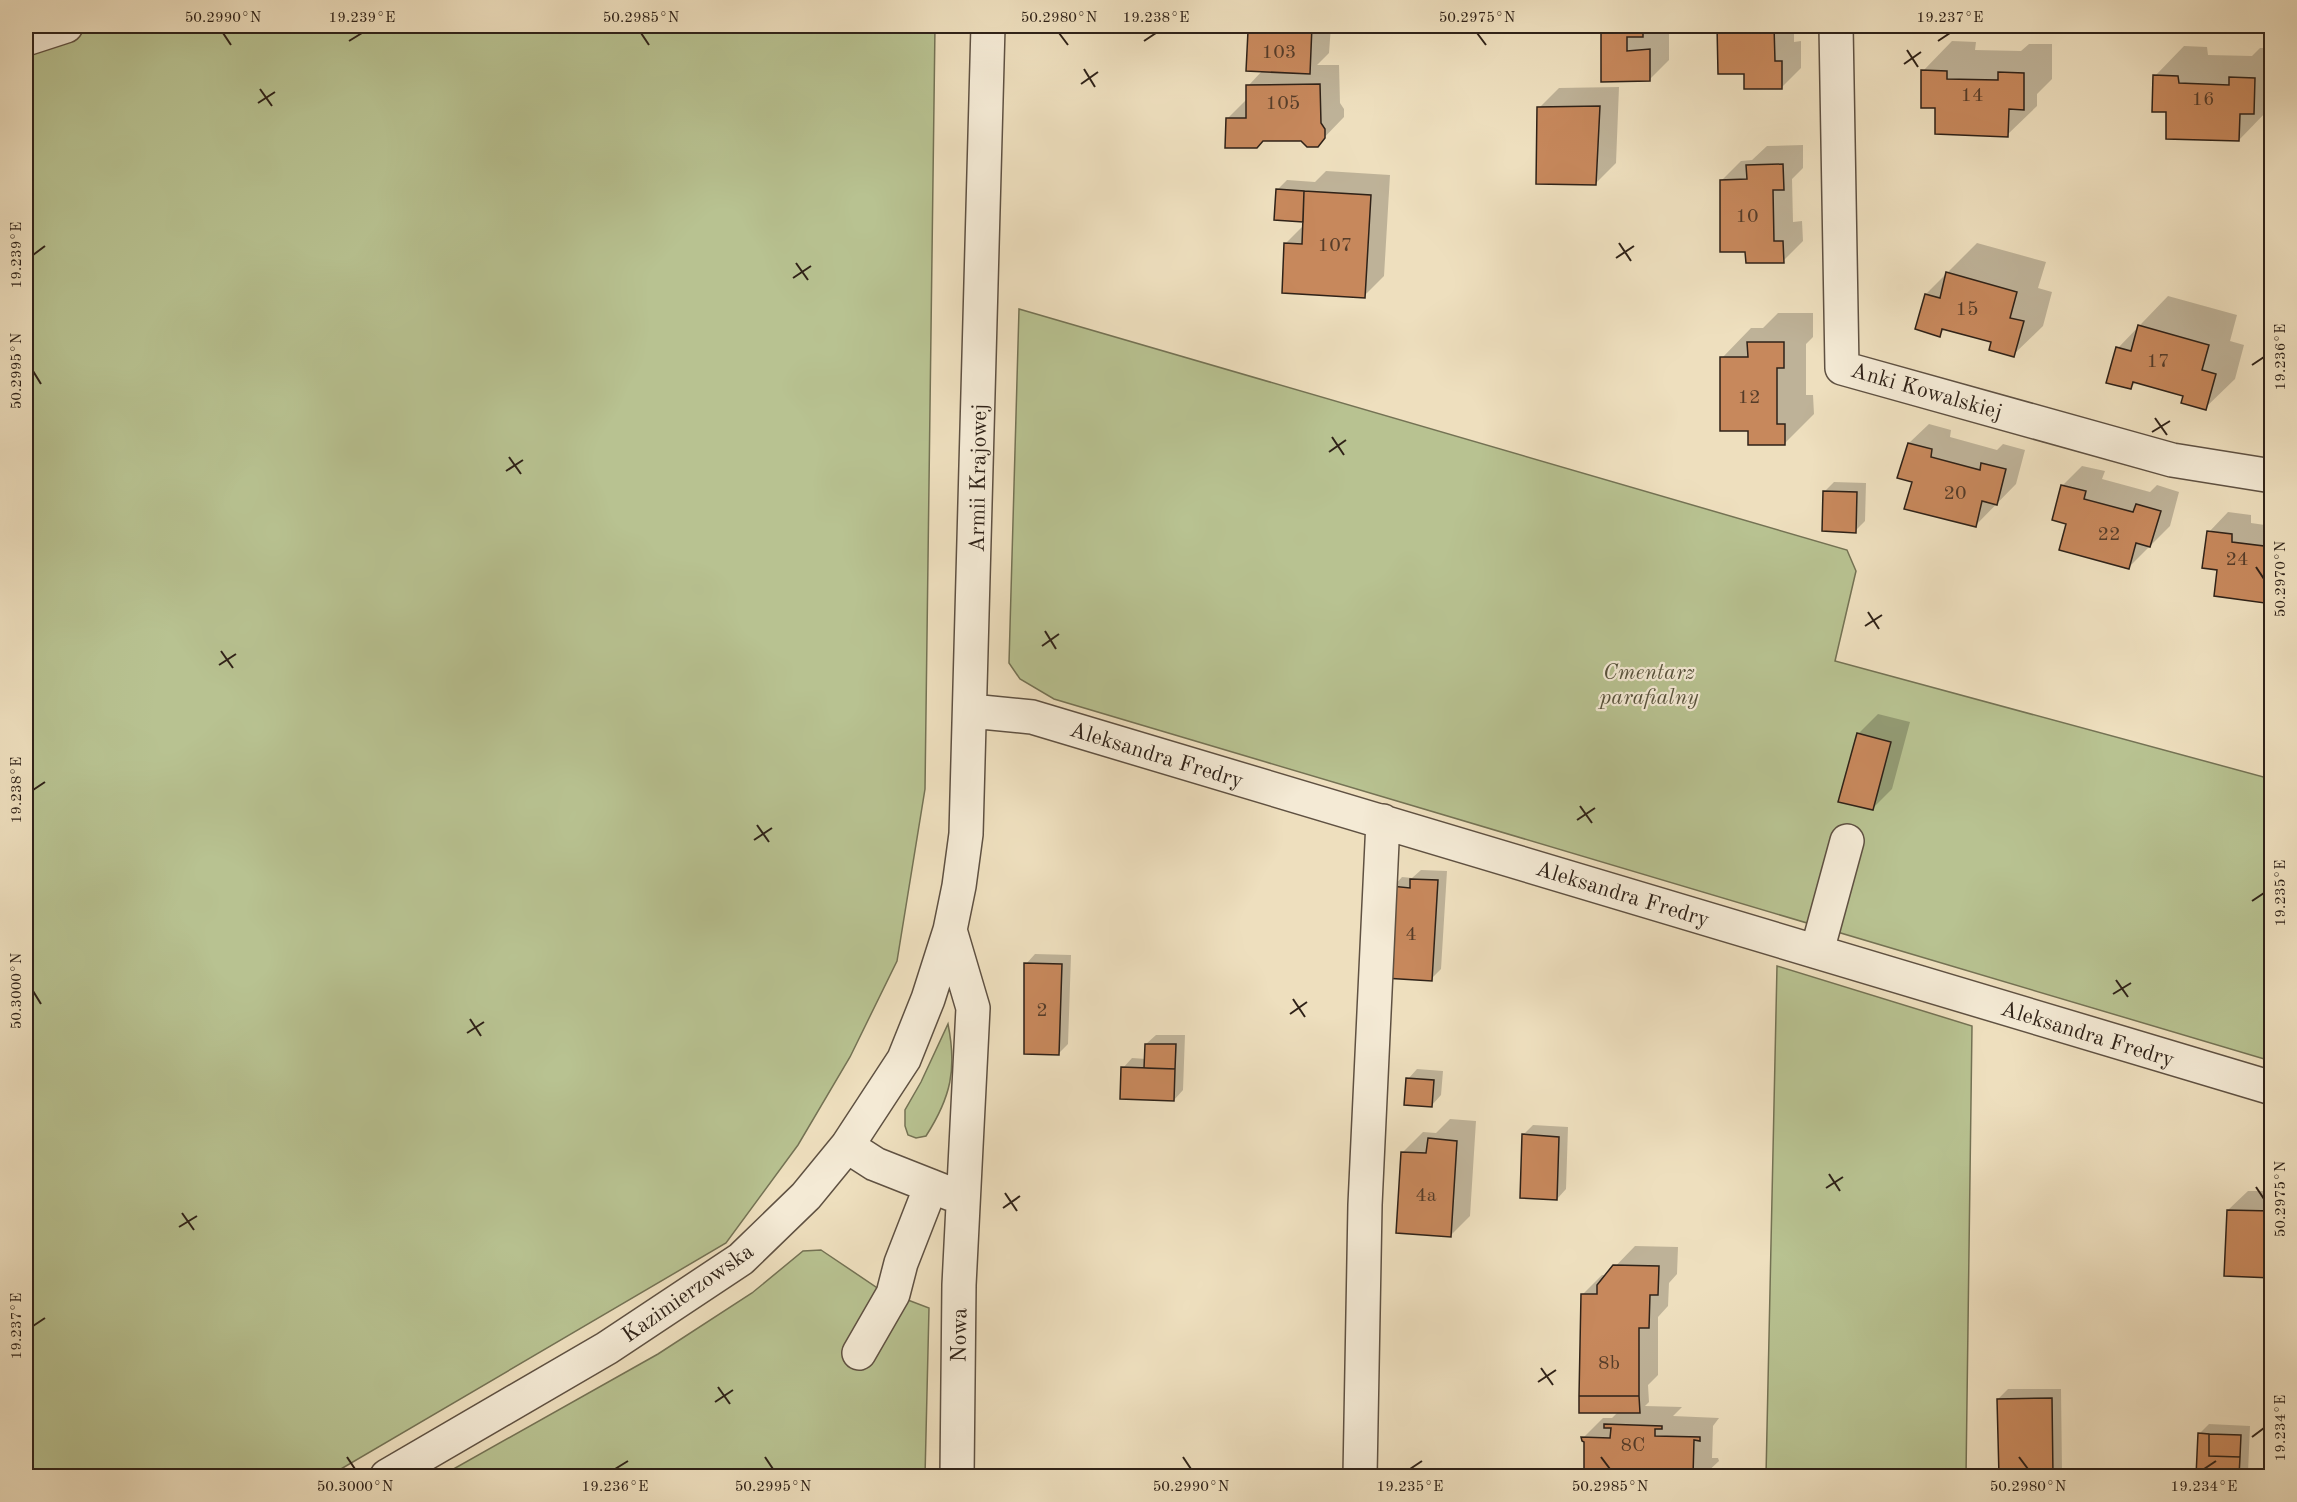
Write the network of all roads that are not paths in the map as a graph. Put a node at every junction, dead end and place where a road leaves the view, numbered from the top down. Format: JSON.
{"nodes":[{"id":1,"x":66,"y":26,"type":"edge"},
{"id":2,"x":988,"y":26,"type":"edge"},
{"id":3,"x":1836,"y":26,"type":"edge"},
{"id":4,"x":26,"y":39,"type":"edge"},
{"id":5,"x":2271,"y":476,"type":"edge"},
{"id":6,"x":971,"y":711,"type":"junction"},
{"id":7,"x":1383,"y":821,"type":"junction"},
{"id":8,"x":1847,"y":841,"type":"dead end"},
{"id":9,"x":950,"y":930,"type":"junction"},
{"id":10,"x":1817,"y":951,"type":"junction"},
{"id":11,"x":2271,"y":1088,"type":"edge"},
{"id":12,"x":847,"y":1146,"type":"junction"},
{"id":13,"x":931,"y":1186,"type":"junction"},
{"id":14,"x":964,"y":1194,"type":"junction"},
{"id":15,"x":859,"y":1353,"type":"dead end"},
{"id":16,"x":387,"y":1476,"type":"edge"},
{"id":17,"x":957,"y":1476,"type":"edge"},
{"id":18,"x":1360,"y":1476,"type":"edge"}],
"edges":[{"from":1,"to":4,"type":"street"},
{"from":2,"to":6,"type":"street","name":"Armii Krajowej"},
{"from":3,"to":5,"type":"street","name":"Anki Kowalskiej"},
{"from":6,"to":7,"type":"street","name":"Aleksandra Fredry"},
{"from":6,"to":9,"type":"street","name":"Armii Krajowej"},
{"from":7,"to":10,"type":"street","name":"Aleksandra Fredry"},
{"from":7,"to":18,"type":"street"},
{"from":8,"to":10,"type":"street"},
{"from":9,"to":12,"type":"street","name":"Kazimierzowska"},
{"from":9,"to":14,"type":"street","name":"Nowa"},
{"from":10,"to":11,"type":"street","name":"Aleksandra Fredry"},
{"from":12,"to":13,"type":"street"},
{"from":12,"to":16,"type":"street","name":"Kazimierzowska"},
{"from":13,"to":14,"type":"street"},
{"from":13,"to":15,"type":"street"},
{"from":14,"to":17,"type":"street","name":"Nowa"}]}
